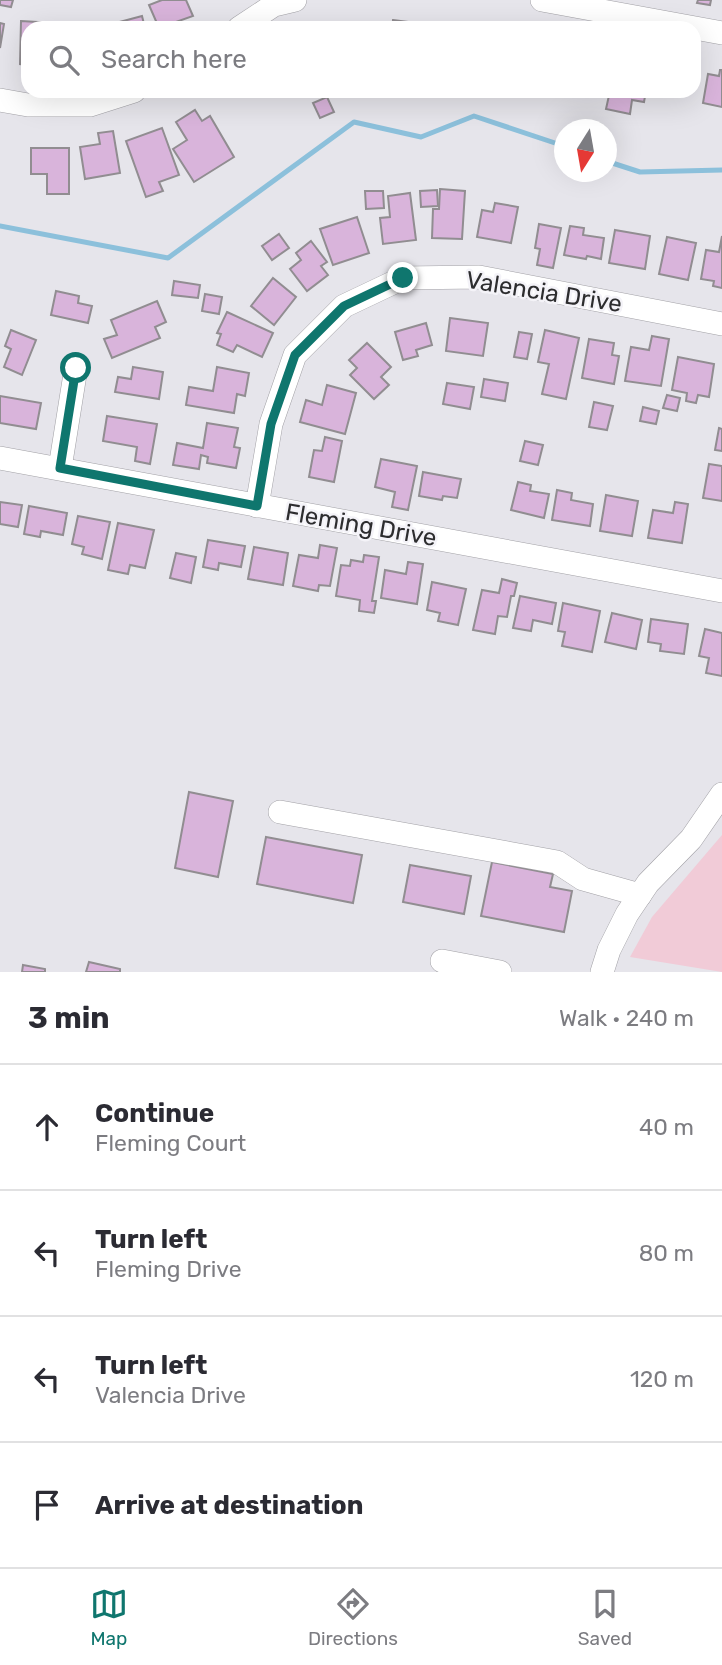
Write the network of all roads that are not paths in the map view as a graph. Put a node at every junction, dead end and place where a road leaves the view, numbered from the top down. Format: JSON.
{"nodes":[{"id":1,"x":295,"y":0,"type":"edge"},
{"id":2,"x":542,"y":0,"type":"edge"},
{"id":3,"x":250,"y":21,"type":"edge"},
{"id":4,"x":657,"y":21,"type":"edge"},
{"id":5,"x":701,"y":29,"type":"edge"},
{"id":6,"x":722,"y":33,"type":"edge"},
{"id":7,"x":113,"y":98,"type":"edge"},
{"id":8,"x":0,"y":100,"type":"edge"},
{"id":9,"x":722,"y":324,"type":"edge"},
{"id":10,"x":76,"y":368,"type":"dead end"},
{"id":11,"x":0,"y":458,"type":"edge"},
{"id":12,"x":60,"y":468,"type":"junction"},
{"id":13,"x":257,"y":506,"type":"junction"},
{"id":14,"x":722,"y":592,"type":"edge"},
{"id":15,"x":722,"y":794,"type":"edge"},
{"id":16,"x":280,"y":812,"type":"dead end"},
{"id":17,"x":640,"y":895,"type":"junction"},
{"id":18,"x":442,"y":961,"type":"dead end"},
{"id":19,"x":500,"y":972,"type":"edge"},
{"id":20,"x":602,"y":972,"type":"edge"}],
"edges":[{"from":1,"to":3,"type":"street"},
{"from":2,"to":4,"type":"street"},
{"from":5,"to":6,"type":"street"},
{"from":7,"to":8,"type":"street"},
{"from":9,"to":13,"type":"street","name":"Valencia Drive"},
{"from":10,"to":12,"type":"street"},
{"from":11,"to":12,"type":"street","name":"Fleming Drive"},
{"from":12,"to":13,"type":"street","name":"Fleming Drive"},
{"from":13,"to":14,"type":"street","name":"Fleming Drive"},
{"from":15,"to":17,"type":"street"},
{"from":16,"to":17,"type":"street"},
{"from":17,"to":20,"type":"street"},
{"from":18,"to":19,"type":"street"}]}
